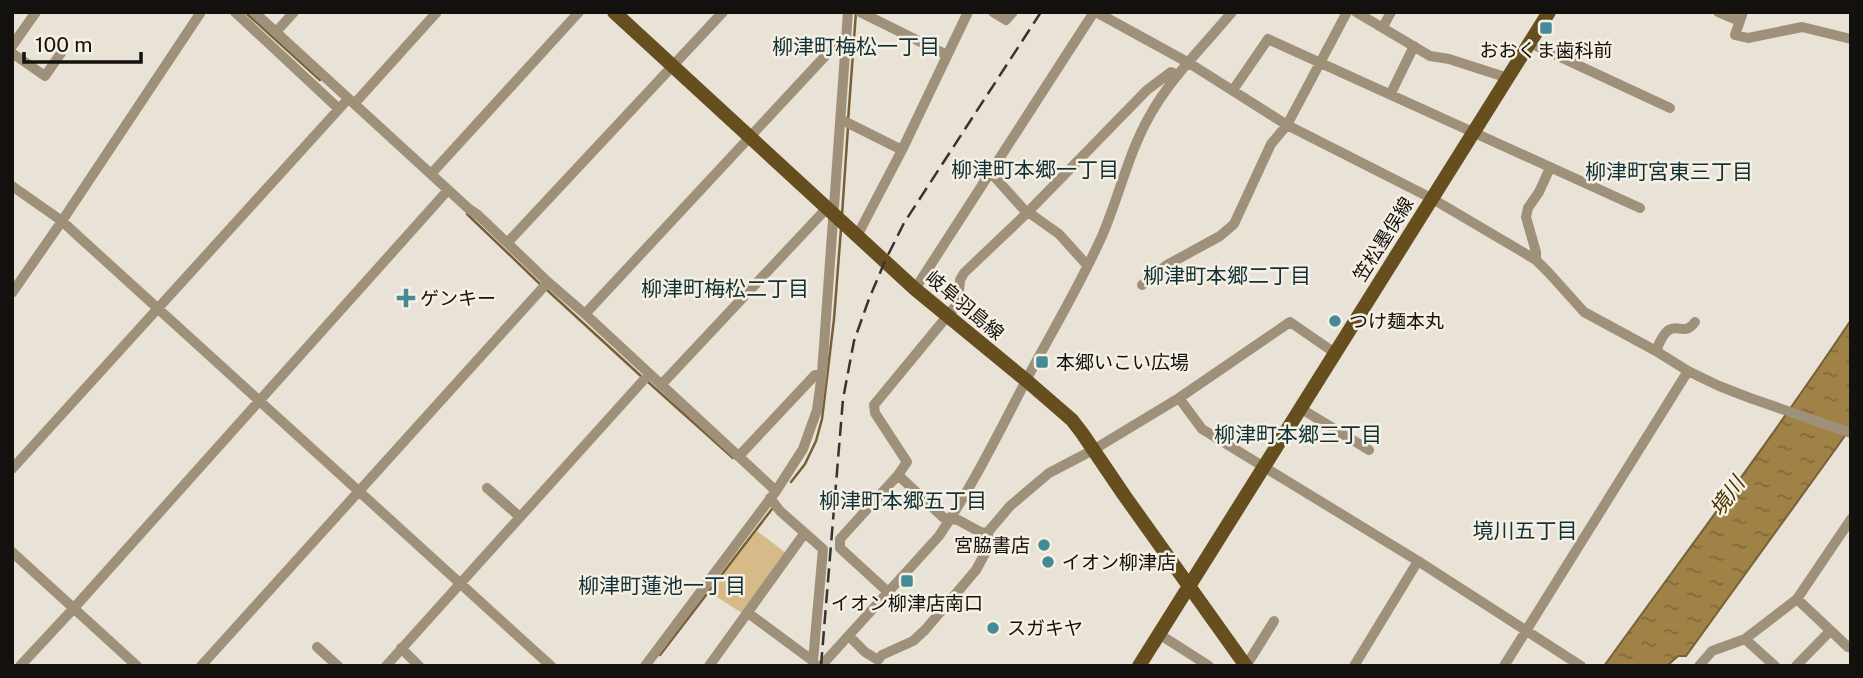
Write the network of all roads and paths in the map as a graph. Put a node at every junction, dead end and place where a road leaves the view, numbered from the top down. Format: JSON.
{"nodes":[{"id":1,"x":36,"y":12,"type":"edge"},
{"id":2,"x":235,"y":12,"type":"edge"},
{"id":3,"x":254,"y":12,"type":"edge"},
{"id":4,"x":294,"y":12,"type":"edge"},
{"id":5,"x":437,"y":12,"type":"edge"},
{"id":6,"x":579,"y":12,"type":"edge"},
{"id":7,"x":614,"y":12,"type":"edge"},
{"id":8,"x":723,"y":12,"type":"edge"},
{"id":9,"x":848,"y":12,"type":"edge"},
{"id":10,"x":860,"y":12,"type":"edge"},
{"id":11,"x":968,"y":12,"type":"edge"},
{"id":12,"x":993,"y":12,"type":"edge"},
{"id":13,"x":1013,"y":12,"type":"edge"},
{"id":14,"x":1095,"y":12,"type":"edge"},
{"id":15,"x":1232,"y":12,"type":"edge"},
{"id":16,"x":1347,"y":12,"type":"edge"},
{"id":17,"x":1356,"y":12,"type":"edge"},
{"id":18,"x":1391,"y":12,"type":"edge"},
{"id":19,"x":1549,"y":12,"type":"edge"},
{"id":20,"x":1718,"y":12,"type":"edge"},
{"id":21,"x":201,"y":13,"type":"edge"},
{"id":22,"x":1741,"y":17,"type":"edge"},
{"id":23,"x":1383,"y":27,"type":"junction"},
{"id":24,"x":276,"y":32,"type":"junction"},
{"id":25,"x":846,"y":37,"type":"junction"},
{"id":26,"x":1851,"y":39,"type":"edge"},
{"id":27,"x":1530,"y":43,"type":"junction"},
{"id":28,"x":12,"y":46,"type":"edge"},
{"id":29,"x":1413,"y":46,"type":"junction"},
{"id":30,"x":12,"y":53,"type":"edge"},
{"id":31,"x":61,"y":53,"type":"dead end"},
{"id":32,"x":947,"y":55,"type":"junction"},
{"id":33,"x":1321,"y":61,"type":"junction"},
{"id":34,"x":1189,"y":63,"type":"junction"},
{"id":35,"x":673,"y":66,"type":"junction"},
{"id":36,"x":1178,"y":75,"type":"junction"},
{"id":37,"x":1508,"y":78,"type":"junction"},
{"id":38,"x":1233,"y":90,"type":"junction"},
{"id":39,"x":1391,"y":93,"type":"junction"},
{"id":40,"x":351,"y":101,"type":"junction"},
{"id":41,"x":1670,"y":108,"type":"dead end"},
{"id":42,"x":340,"y":109,"type":"junction"},
{"id":43,"x":840,"y":121,"type":"junction"},
{"id":44,"x":1287,"y":125,"type":"junction"},
{"id":45,"x":1474,"y":132,"type":"junction"},
{"id":46,"x":750,"y":137,"type":"junction"},
{"id":47,"x":902,"y":150,"type":"junction"},
{"id":48,"x":1550,"y":168,"type":"junction"},
{"id":49,"x":991,"y":173,"type":"junction"},
{"id":50,"x":431,"y":174,"type":"junction"},
{"id":51,"x":12,"y":187,"type":"edge"},
{"id":52,"x":448,"y":190,"type":"junction"},
{"id":53,"x":1432,"y":198,"type":"junction"},
{"id":54,"x":1640,"y":208,"type":"dead end"},
{"id":55,"x":830,"y":211,"type":"junction"},
{"id":56,"x":1027,"y":213,"type":"junction"},
{"id":57,"x":62,"y":221,"type":"junction"},
{"id":58,"x":857,"y":236,"type":"junction"},
{"id":59,"x":508,"y":242,"type":"junction"},
{"id":60,"x":1536,"y":260,"type":"junction"},
{"id":61,"x":1087,"y":265,"type":"junction"},
{"id":62,"x":548,"y":282,"type":"junction"},
{"id":63,"x":1142,"y":285,"type":"dead end"},
{"id":64,"x":915,"y":289,"type":"junction"},
{"id":65,"x":12,"y":292,"type":"edge"},
{"id":66,"x":158,"y":309,"type":"junction"},
{"id":67,"x":585,"y":314,"type":"junction"},
{"id":68,"x":947,"y":317,"type":"junction"},
{"id":69,"x":1695,"y":322,"type":"dead end"},
{"id":70,"x":1656,"y":351,"type":"junction"},
{"id":71,"x":1335,"y":353,"type":"junction"},
{"id":72,"x":1688,"y":371,"type":"junction"},
{"id":73,"x":822,"y":373,"type":"junction"},
{"id":74,"x":649,"y":374,"type":"junction"},
{"id":75,"x":1027,"y":380,"type":"junction"},
{"id":76,"x":661,"y":385,"type":"junction"},
{"id":77,"x":1179,"y":398,"type":"junction"},
{"id":78,"x":259,"y":400,"type":"junction"},
{"id":79,"x":1300,"y":408,"type":"junction"},
{"id":80,"x":1851,"y":433,"type":"edge"},
{"id":81,"x":1093,"y":450,"type":"junction"},
{"id":82,"x":1369,"y":450,"type":"dead end"},
{"id":83,"x":739,"y":456,"type":"junction"},
{"id":84,"x":1264,"y":467,"type":"junction"},
{"id":85,"x":12,"y":469,"type":"edge"},
{"id":86,"x":898,"y":475,"type":"junction"},
{"id":87,"x":487,"y":488,"type":"dead end"},
{"id":88,"x":360,"y":491,"type":"junction"},
{"id":89,"x":773,"y":495,"type":"junction"},
{"id":90,"x":520,"y":517,"type":"junction"},
{"id":91,"x":951,"y":519,"type":"junction"},
{"id":92,"x":1851,"y":519,"type":"edge"},
{"id":93,"x":988,"y":532,"type":"junction"},
{"id":94,"x":804,"y":534,"type":"junction"},
{"id":95,"x":12,"y":552,"type":"edge"},
{"id":96,"x":1418,"y":561,"type":"junction"},
{"id":97,"x":461,"y":582,"type":"junction"},
{"id":98,"x":1190,"y":584,"type":"junction"},
{"id":99,"x":888,"y":592,"type":"junction"},
{"id":100,"x":1797,"y":599,"type":"junction"},
{"id":101,"x":74,"y":608,"type":"junction"},
{"id":102,"x":748,"y":613,"type":"junction"},
{"id":103,"x":1275,"y":621,"type":"dead end"},
{"id":104,"x":1526,"y":631,"type":"junction"},
{"id":105,"x":1830,"y":631,"type":"junction"},
{"id":106,"x":1159,"y":634,"type":"junction"},
{"id":107,"x":849,"y":636,"type":"junction"},
{"id":108,"x":1745,"y":639,"type":"junction"},
{"id":109,"x":317,"y":646,"type":"dead end"},
{"id":110,"x":401,"y":648,"type":"junction"},
{"id":111,"x":1851,"y":648,"type":"edge"},
{"id":112,"x":822,"y":663,"type":"edge"},
{"id":113,"x":20,"y":666,"type":"edge"},
{"id":114,"x":137,"y":666,"type":"edge"},
{"id":115,"x":201,"y":666,"type":"edge"},
{"id":116,"x":338,"y":666,"type":"edge"},
{"id":117,"x":386,"y":666,"type":"edge"},
{"id":118,"x":419,"y":666,"type":"edge"},
{"id":119,"x":551,"y":666,"type":"edge"},
{"id":120,"x":645,"y":666,"type":"edge"},
{"id":121,"x":709,"y":666,"type":"edge"},
{"id":122,"x":1139,"y":666,"type":"edge"},
{"id":123,"x":1209,"y":666,"type":"edge"},
{"id":124,"x":1246,"y":666,"type":"edge"},
{"id":125,"x":1354,"y":666,"type":"edge"},
{"id":126,"x":1504,"y":666,"type":"edge"},
{"id":127,"x":1581,"y":666,"type":"edge"},
{"id":128,"x":1699,"y":666,"type":"edge"},
{"id":129,"x":1775,"y":666,"type":"edge"},
{"id":130,"x":1796,"y":666,"type":"edge"}],
"edges":[{"from":1,"to":28,"type":"street"},
{"from":2,"to":42,"type":"street"},
{"from":3,"to":24,"type":"street"},
{"from":4,"to":24,"type":"street"},
{"from":5,"to":40,"type":"street"},
{"from":6,"to":50,"type":"street"},
{"from":7,"to":35,"type":"main road","name":"岐阜羽島線"},
{"from":8,"to":35,"type":"street"},
{"from":9,"to":25,"type":"street"},
{"from":10,"to":32,"type":"street"},
{"from":11,"to":32,"type":"street"},
{"from":12,"to":13,"type":"street"},
{"from":14,"to":34,"type":"street"},
{"from":14,"to":49,"type":"street"},
{"from":15,"to":34,"type":"street"},
{"from":16,"to":33,"type":"street"},
{"from":17,"to":23,"type":"street"},
{"from":18,"to":23,"type":"street"},
{"from":19,"to":27,"type":"main road","name":"笠松墨俣線"},
{"from":20,"to":22,"type":"street"},
{"from":21,"to":57,"type":"street"},
{"from":22,"to":26,"type":"street"},
{"from":23,"to":29,"type":"street"},
{"from":24,"to":40,"type":"street"},
{"from":25,"to":43,"type":"street"},
{"from":25,"to":46,"type":"street"},
{"from":27,"to":37,"type":"main road","name":"笠松墨俣線"},
{"from":27,"to":41,"type":"street"},
{"from":29,"to":37,"type":"street"},
{"from":29,"to":39,"type":"street"},
{"from":30,"to":31,"type":"street"},
{"from":32,"to":47,"type":"street"},
{"from":33,"to":38,"type":"street"},
{"from":33,"to":39,"type":"street"},
{"from":33,"to":44,"type":"street"},
{"from":34,"to":36,"type":"street"},
{"from":34,"to":38,"type":"street"},
{"from":35,"to":46,"type":"main road","name":"岐阜羽島線"},
{"from":35,"to":59,"type":"street"},
{"from":36,"to":56,"type":"street"},
{"from":36,"to":61,"type":"street"},
{"from":37,"to":45,"type":"main road","name":"笠松墨俣線"},
{"from":38,"to":44,"type":"street"},
{"from":39,"to":45,"type":"street"},
{"from":40,"to":42,"type":"street"},
{"from":40,"to":50,"type":"street"},
{"from":42,"to":66,"type":"street"},
{"from":43,"to":47,"type":"street"},
{"from":43,"to":55,"type":"street"},
{"from":44,"to":53,"type":"street"},
{"from":44,"to":63,"type":"street"},
{"from":45,"to":48,"type":"street"},
{"from":45,"to":53,"type":"main road","name":"笠松墨俣線"},
{"from":46,"to":55,"type":"main road","name":"岐阜羽島線"},
{"from":46,"to":67,"type":"street"},
{"from":47,"to":58,"type":"street"},
{"from":48,"to":54,"type":"street"},
{"from":48,"to":60,"type":"street"},
{"from":49,"to":56,"type":"street"},
{"from":49,"to":64,"type":"street"},
{"from":50,"to":52,"type":"street"},
{"from":51,"to":57,"type":"street"},
{"from":52,"to":59,"type":"street"},
{"from":52,"to":78,"type":"street"},
{"from":53,"to":60,"type":"street"},
{"from":53,"to":71,"type":"main road","name":"笠松墨俣線"},
{"from":55,"to":58,"type":"main road","name":"岐阜羽島線"},
{"from":55,"to":73,"type":"street"},
{"from":55,"to":76,"type":"street"},
{"from":56,"to":61,"type":"street"},
{"from":56,"to":68,"type":"street"},
{"from":57,"to":65,"type":"street"},
{"from":57,"to":66,"type":"street"},
{"from":58,"to":64,"type":"main road","name":"岐阜羽島線"},
{"from":59,"to":62,"type":"street"},
{"from":60,"to":70,"type":"street"},
{"from":61,"to":75,"type":"street"},
{"from":62,"to":67,"type":"street"},
{"from":62,"to":88,"type":"street"},
{"from":64,"to":68,"type":"main road","name":"岐阜羽島線"},
{"from":66,"to":78,"type":"street"},
{"from":66,"to":85,"type":"street"},
{"from":67,"to":74,"type":"street"},
{"from":68,"to":75,"type":"main road","name":"岐阜羽島線"},
{"from":68,"to":86,"type":"street"},
{"from":69,"to":70,"type":"street"},
{"from":70,"to":72,"type":"street"},
{"from":71,"to":77,"type":"street"},
{"from":71,"to":79,"type":"main road","name":"笠松墨俣線"},
{"from":72,"to":80,"type":"street"},
{"from":72,"to":104,"type":"street"},
{"from":73,"to":83,"type":"street"},
{"from":73,"to":89,"type":"street"},
{"from":74,"to":76,"type":"street"},
{"from":74,"to":90,"type":"street"},
{"from":75,"to":81,"type":"main road","name":"岐阜羽島線"},
{"from":75,"to":91,"type":"street"},
{"from":76,"to":83,"type":"street"},
{"from":77,"to":81,"type":"street"},
{"from":77,"to":84,"type":"street"},
{"from":78,"to":88,"type":"street"},
{"from":78,"to":101,"type":"street"},
{"from":79,"to":82,"type":"street"},
{"from":79,"to":84,"type":"main road","name":"笠松墨俣線"},
{"from":81,"to":93,"type":"street"},
{"from":81,"to":98,"type":"main road","name":"岐阜羽島線"},
{"from":83,"to":89,"type":"street"},
{"from":84,"to":96,"type":"street"},
{"from":84,"to":98,"type":"main road","name":"笠松墨俣線"},
{"from":86,"to":91,"type":"street"},
{"from":86,"to":99,"type":"street"},
{"from":87,"to":90,"type":"street"},
{"from":88,"to":97,"type":"street"},
{"from":88,"to":115,"type":"street"},
{"from":89,"to":94,"type":"street"},
{"from":89,"to":120,"type":"street"},
{"from":90,"to":97,"type":"street"},
{"from":91,"to":93,"type":"street"},
{"from":91,"to":99,"type":"street"},
{"from":92,"to":100,"type":"street"},
{"from":93,"to":107,"type":"street"},
{"from":94,"to":102,"type":"street"},
{"from":94,"to":112,"type":"street"},
{"from":95,"to":101,"type":"street"},
{"from":96,"to":104,"type":"street"},
{"from":96,"to":125,"type":"street"},
{"from":97,"to":110,"type":"street"},
{"from":97,"to":119,"type":"street"},
{"from":98,"to":106,"type":"main road","name":"笠松墨俣線"},
{"from":98,"to":124,"type":"main road","name":"岐阜羽島線"},
{"from":99,"to":107,"type":"street"},
{"from":100,"to":105,"type":"street"},
{"from":100,"to":108,"type":"street"},
{"from":101,"to":113,"type":"street"},
{"from":101,"to":114,"type":"street"},
{"from":102,"to":112,"type":"street"},
{"from":102,"to":121,"type":"street"},
{"from":103,"to":124,"type":"street"},
{"from":104,"to":126,"type":"street"},
{"from":104,"to":127,"type":"street"},
{"from":105,"to":111,"type":"street"},
{"from":105,"to":130,"type":"street"},
{"from":106,"to":122,"type":"main road","name":"笠松墨俣線"},
{"from":106,"to":123,"type":"street"},
{"from":107,"to":112,"type":"street"},
{"from":108,"to":128,"type":"street"},
{"from":108,"to":129,"type":"street"},
{"from":109,"to":116,"type":"street"},
{"from":110,"to":117,"type":"street"},
{"from":110,"to":118,"type":"street"}]}
